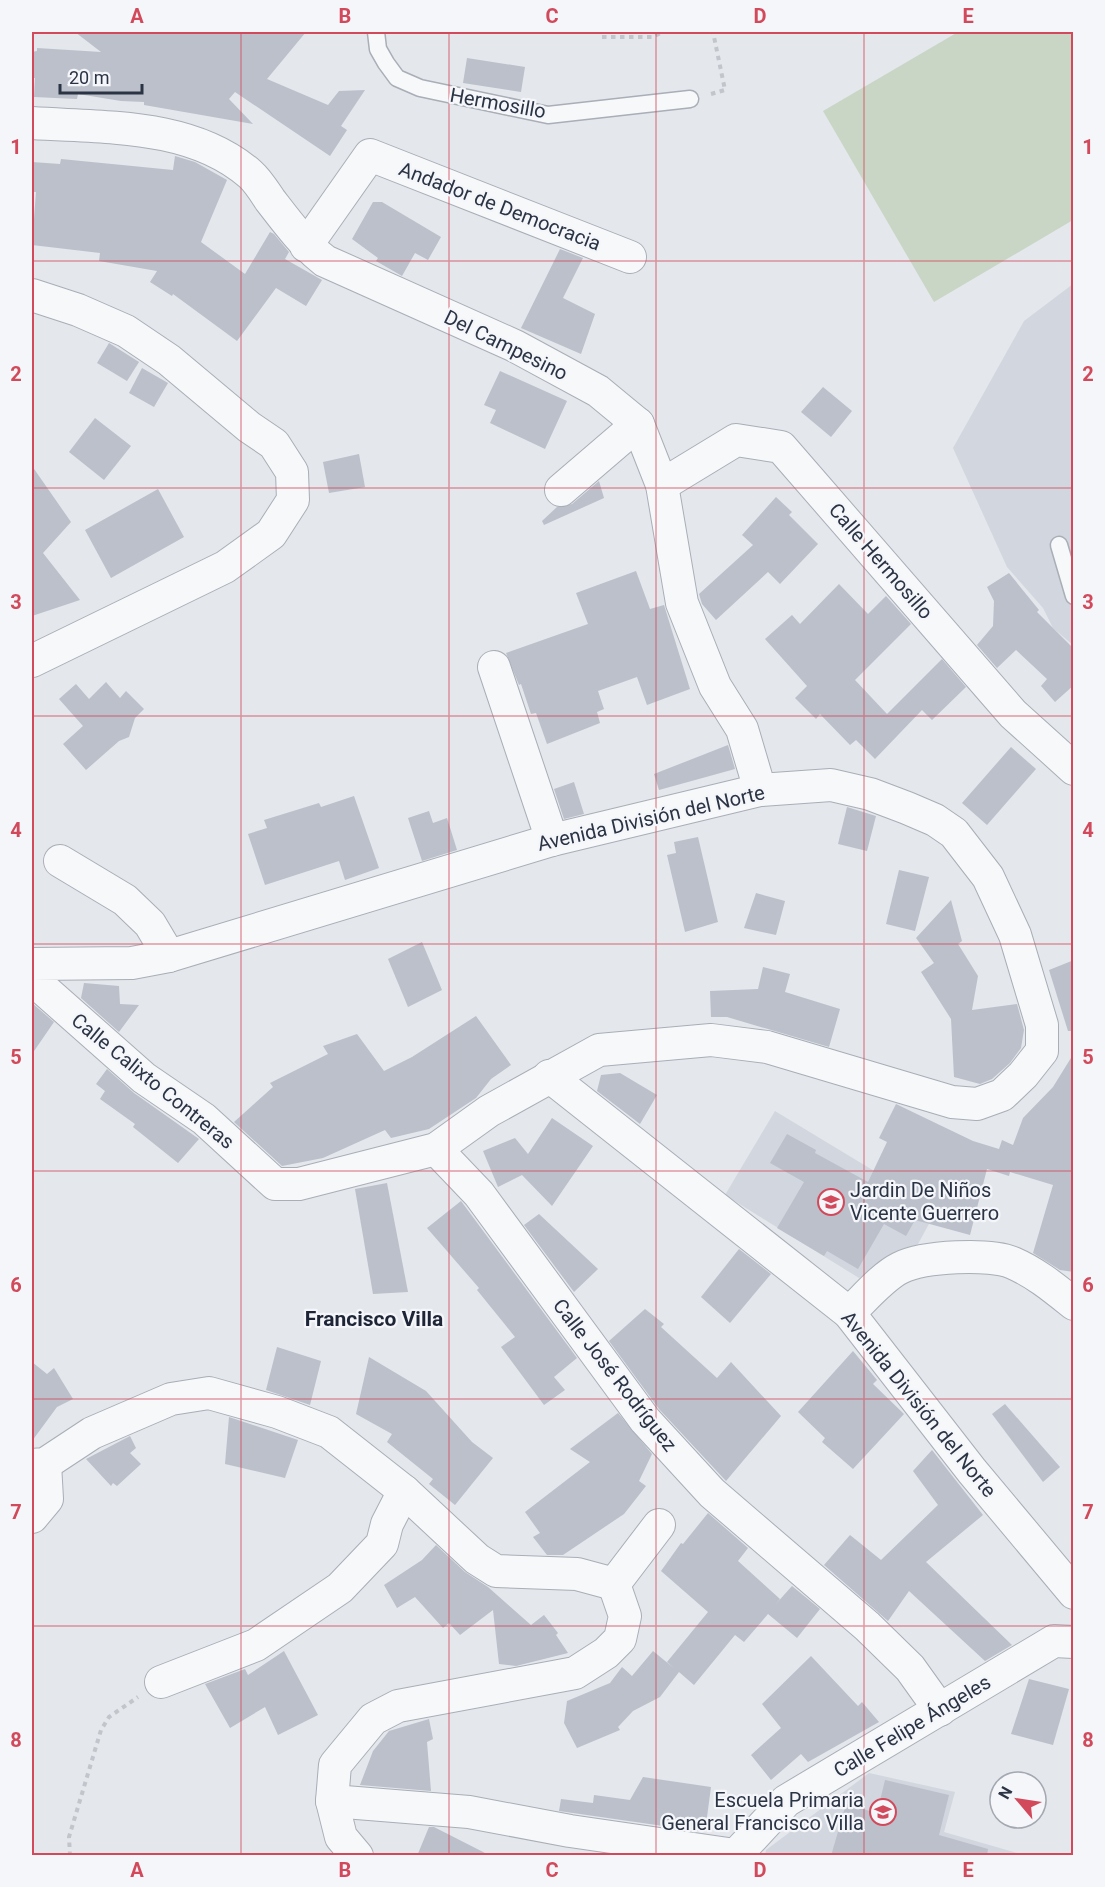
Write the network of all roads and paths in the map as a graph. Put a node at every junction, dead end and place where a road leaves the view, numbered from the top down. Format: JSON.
{"nodes":[{"id":1,"x":376,"y":32,"type":"edge"},
{"id":2,"x":663,"y":32,"type":"edge"},
{"id":3,"x":713,"y":32,"type":"edge"},
{"id":4,"x":602,"y":37,"type":"dead end"},
{"id":5,"x":690,"y":99,"type":"joint"},
{"id":6,"x":32,"y":123,"type":"edge"},
{"id":7,"x":306,"y":246,"type":"junction"},
{"id":8,"x":630,"y":257,"type":"dead end"},
{"id":9,"x":32,"y":295,"type":"edge"},
{"id":10,"x":638,"y":424,"type":"junction"},
{"id":11,"x":662,"y":485,"type":"junction"},
{"id":12,"x":561,"y":490,"type":"dead end"},
{"id":13,"x":1059,"y":545,"type":"dead end"},
{"id":14,"x":1074,"y":596,"type":"edge"},
{"id":15,"x":32,"y":661,"type":"edge"},
{"id":16,"x":494,"y":667,"type":"dead end"},
{"id":17,"x":1074,"y":769,"type":"edge"},
{"id":18,"x":760,"y":790,"type":"junction"},
{"id":19,"x":552,"y":840,"type":"junction"},
{"id":20,"x":60,"y":861,"type":"dead end"},
{"id":21,"x":169,"y":956,"type":"junction"},
{"id":22,"x":32,"y":964,"type":"edge"},
{"id":23,"x":32,"y":979,"type":"edge"},
{"id":24,"x":549,"y":1076,"type":"junction"},
{"id":25,"x":436,"y":1149,"type":"junction"},
{"id":26,"x":1074,"y":1304,"type":"edge"},
{"id":27,"x":849,"y":1312,"type":"junction"},
{"id":28,"x":38,"y":1464,"type":"edge"},
{"id":29,"x":404,"y":1491,"type":"junction"},
{"id":30,"x":32,"y":1517,"type":"edge"},
{"id":31,"x":659,"y":1525,"type":"dead end"},
{"id":32,"x":614,"y":1584,"type":"junction"},
{"id":33,"x":1074,"y":1593,"type":"edge"},
{"id":34,"x":1074,"y":1642,"type":"edge"},
{"id":35,"x":161,"y":1682,"type":"joint"},
{"id":36,"x":940,"y":1710,"type":"junction"},
{"id":37,"x":332,"y":1801,"type":"junction"},
{"id":38,"x":735,"y":1855,"type":"edge"},
{"id":39,"x":70,"y":1856,"type":"edge"},
{"id":40,"x":357,"y":1856,"type":"edge"}],
"edges":[{"from":1,"to":5,"type":"lane","name":"Hermosillo"},
{"from":2,"to":4,"type":"path"},
{"from":3,"to":5,"type":"path"},
{"from":6,"to":7,"type":"street","name":"Del Campesino"},
{"from":7,"to":8,"type":"street","name":"Andador de Democracia"},
{"from":7,"to":10,"type":"street","name":"Del Campesino"},
{"from":9,"to":15,"type":"street"},
{"from":10,"to":11,"type":"street","name":"Del Campesino"},
{"from":10,"to":12,"type":"street"},
{"from":11,"to":17,"type":"street","name":"Calle Hermosillo"},
{"from":11,"to":18,"type":"street","name":"Del Campesino"},
{"from":13,"to":14,"type":"lane"},
{"from":16,"to":19,"type":"street"},
{"from":18,"to":19,"type":"street","name":"Avenida División del Norte"},
{"from":18,"to":24,"type":"street","name":"Avenida División del Norte"},
{"from":19,"to":21,"type":"street","name":"Avenida División del Norte"},
{"from":20,"to":21,"type":"street"},
{"from":21,"to":22,"type":"street","name":"Avenida División del Norte"},
{"from":23,"to":25,"type":"street","name":"Calle Calixto Contreras"},
{"from":24,"to":25,"type":"street"},
{"from":24,"to":27,"type":"street","name":"Avenida División del Norte"},
{"from":25,"to":36,"type":"street","name":"Calle José Rodríguez"},
{"from":26,"to":27,"type":"street"},
{"from":27,"to":33,"type":"street","name":"Avenida División del Norte"},
{"from":28,"to":29,"type":"street"},
{"from":28,"to":30,"type":"street"},
{"from":29,"to":32,"type":"street"},
{"from":29,"to":35,"type":"street"},
{"from":31,"to":32,"type":"street"},
{"from":32,"to":37,"type":"street"},
{"from":34,"to":36,"type":"street","name":"Calle Felipe Ángeles"},
{"from":35,"to":39,"type":"path"},
{"from":36,"to":38,"type":"street","name":"Calle Felipe Ángeles"},
{"from":37,"to":38,"type":"street"},
{"from":37,"to":40,"type":"street"}]}
